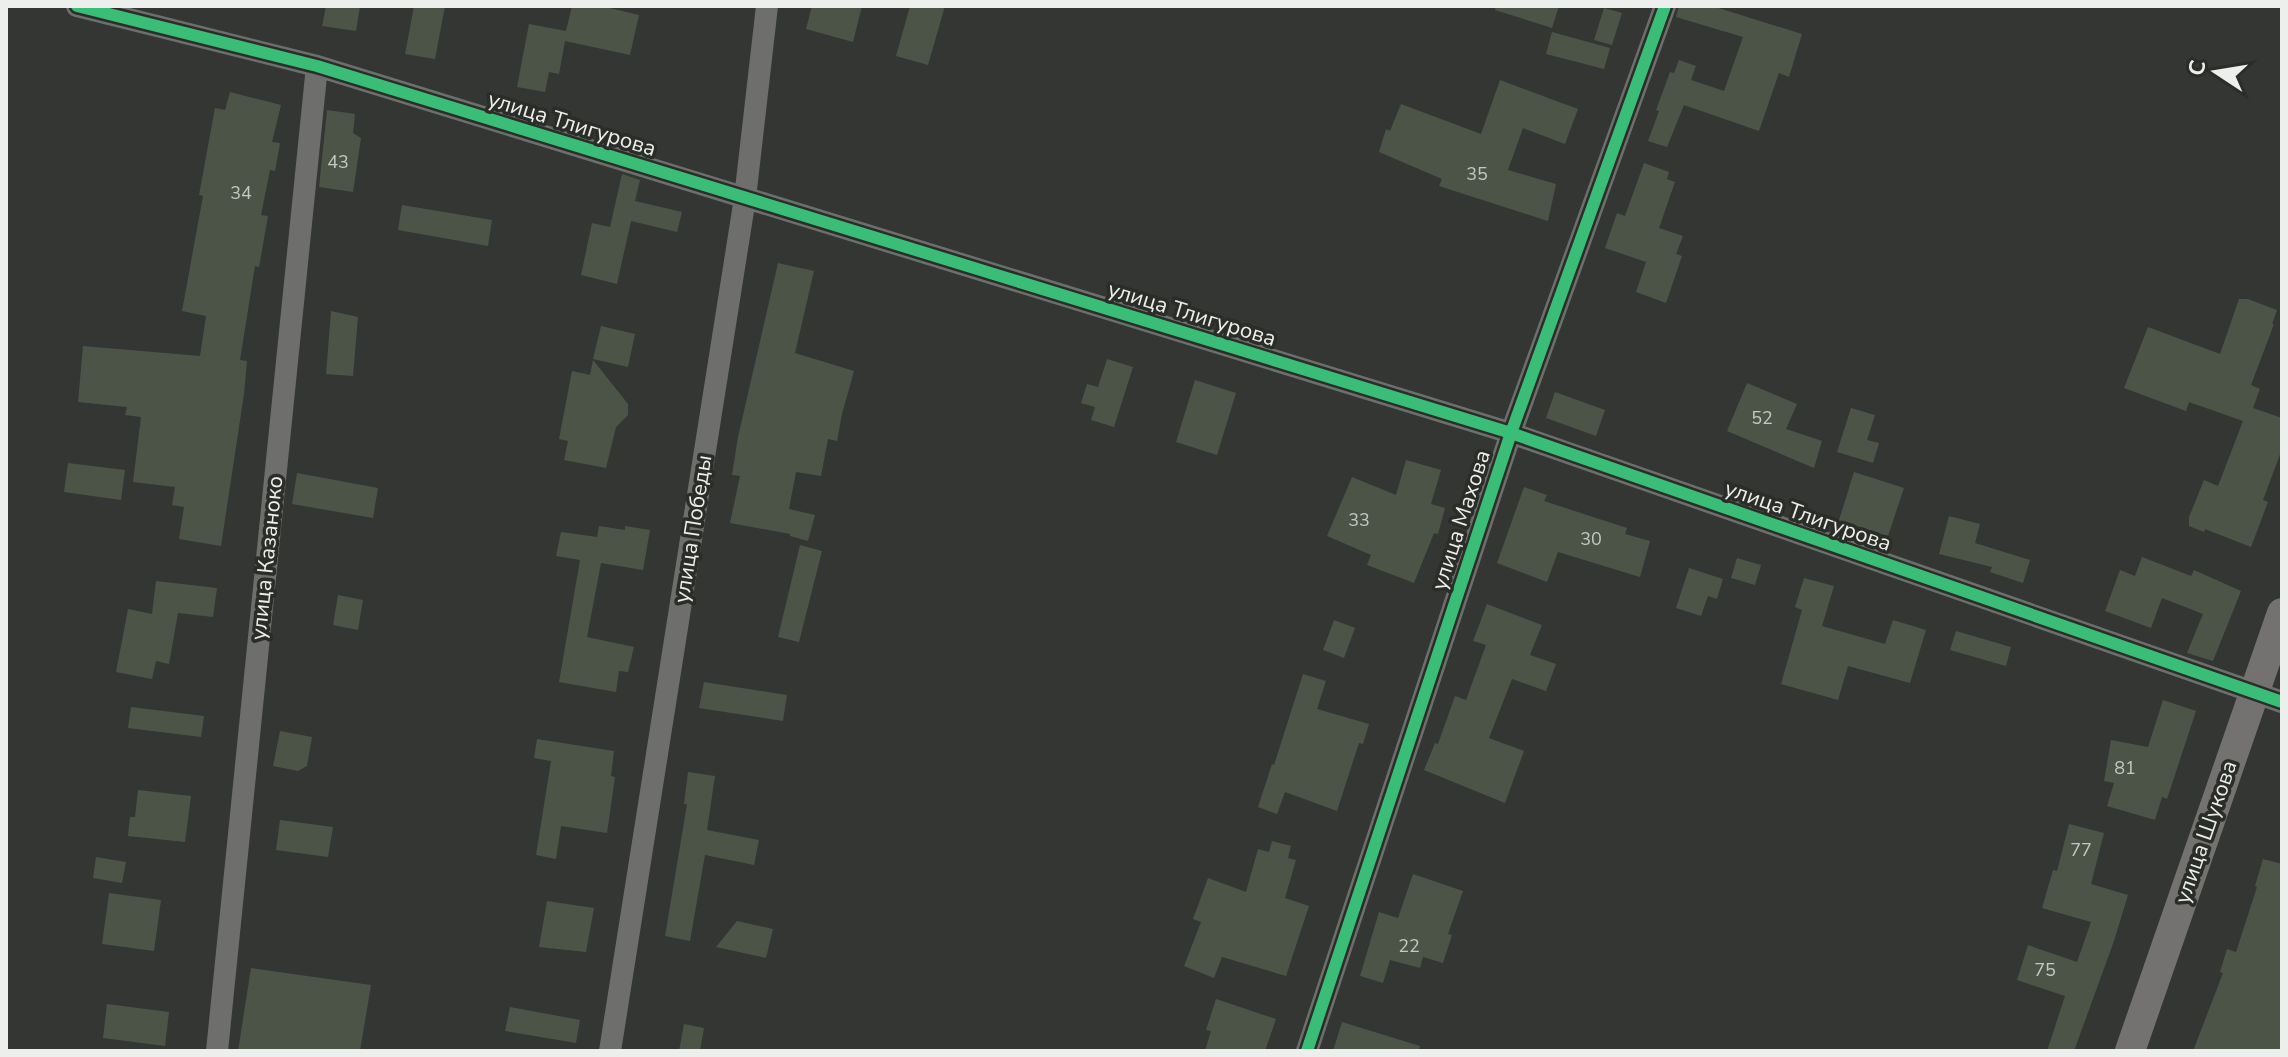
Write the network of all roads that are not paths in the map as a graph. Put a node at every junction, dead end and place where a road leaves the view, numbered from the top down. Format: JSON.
{"nodes":[{"id":1,"x":77,"y":6,"type":"edge"},
{"id":2,"x":767,"y":6,"type":"edge"},
{"id":3,"x":1665,"y":6,"type":"edge"},
{"id":4,"x":317,"y":66,"type":"junction"},
{"id":5,"x":745,"y":198,"type":"junction"},
{"id":6,"x":1511,"y":433,"type":"junction"},
{"id":7,"x":2282,"y":613,"type":"edge"},
{"id":8,"x":2268,"y":697,"type":"edge"},
{"id":9,"x":217,"y":1051,"type":"edge"},
{"id":10,"x":610,"y":1051,"type":"edge"},
{"id":11,"x":1307,"y":1051,"type":"edge"},
{"id":12,"x":2130,"y":1051,"type":"edge"}],
"edges":[{"from":1,"to":4,"type":"street","name":"улица Тлигурова"},
{"from":2,"to":5,"type":"street","name":"улица Победы"},
{"from":3,"to":6,"type":"street","name":"улица Махова"},
{"from":4,"to":5,"type":"street","name":"улица Тлигурова"},
{"from":4,"to":9,"type":"street","name":"улица Казаноко"},
{"from":5,"to":6,"type":"street","name":"улица Тлигурова"},
{"from":5,"to":10,"type":"street","name":"улица Победы"},
{"from":6,"to":8,"type":"street","name":"улица Тлигурова"},
{"from":6,"to":11,"type":"street","name":"улица Махова"},
{"from":7,"to":8,"type":"main road","name":"улица Шукова"},
{"from":8,"to":12,"type":"main road","name":"улица Шукова"}]}
